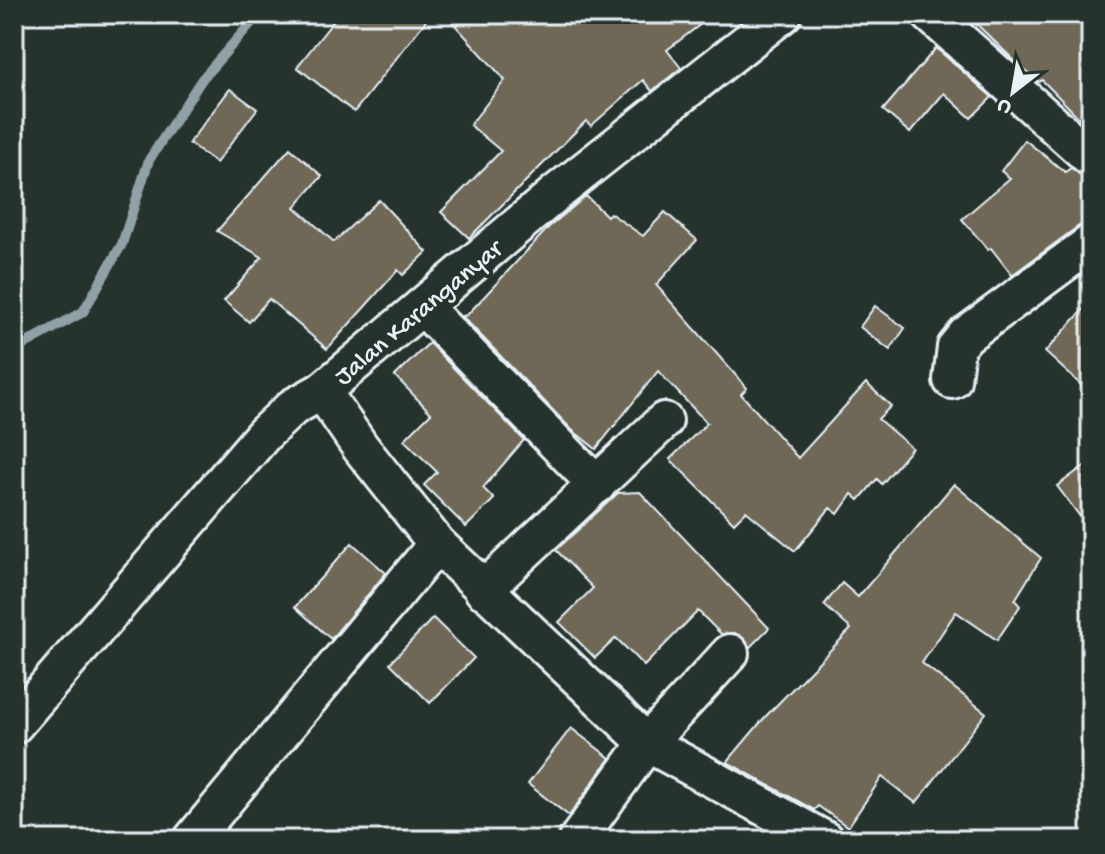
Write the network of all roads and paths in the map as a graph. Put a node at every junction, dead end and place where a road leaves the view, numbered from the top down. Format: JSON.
{"nodes":[{"id":1,"x":783,"y":14,"type":"edge"},
{"id":2,"x":930,"y":14,"type":"edge"},
{"id":3,"x":1091,"y":158,"type":"edge"},
{"id":4,"x":1091,"y":243,"type":"edge"},
{"id":5,"x":423,"y":307,"type":"junction"},
{"id":6,"x":952,"y":380,"type":"dead end"},
{"id":7,"x":322,"y":391,"type":"junction"},
{"id":8,"x":664,"y":421,"type":"dead end"},
{"id":9,"x":597,"y":485,"type":"junction"},
{"id":10,"x":437,"y":544,"type":"junction"},
{"id":11,"x":483,"y":590,"type":"junction"},
{"id":12,"x":730,"y":653,"type":"dead end"},
{"id":13,"x":14,"y":725,"type":"edge"},
{"id":14,"x":647,"y":743,"type":"junction"},
{"id":15,"x":192,"y":840,"type":"edge"},
{"id":16,"x":577,"y":840,"type":"edge"},
{"id":17,"x":825,"y":840,"type":"edge"}],
"edges":[{"from":1,"to":5,"type":"street","name":"Jalan Karanganyar"},
{"from":2,"to":3,"type":"street"},
{"from":4,"to":6,"type":"street"},
{"from":5,"to":7,"type":"street","name":"Jalan Karanganyar"},
{"from":5,"to":9,"type":"street"},
{"from":7,"to":10,"type":"street","name":"Jalan Karanganyar"},
{"from":7,"to":13,"type":"street"},
{"from":8,"to":9,"type":"street"},
{"from":9,"to":11,"type":"street"},
{"from":10,"to":11,"type":"street","name":"Jalan Karanganyar"},
{"from":10,"to":15,"type":"street"},
{"from":11,"to":14,"type":"street","name":"Jalan Karanganyar"},
{"from":12,"to":14,"type":"street"},
{"from":14,"to":16,"type":"street"},
{"from":14,"to":17,"type":"street","name":"Jalan Karanganyar"}]}
